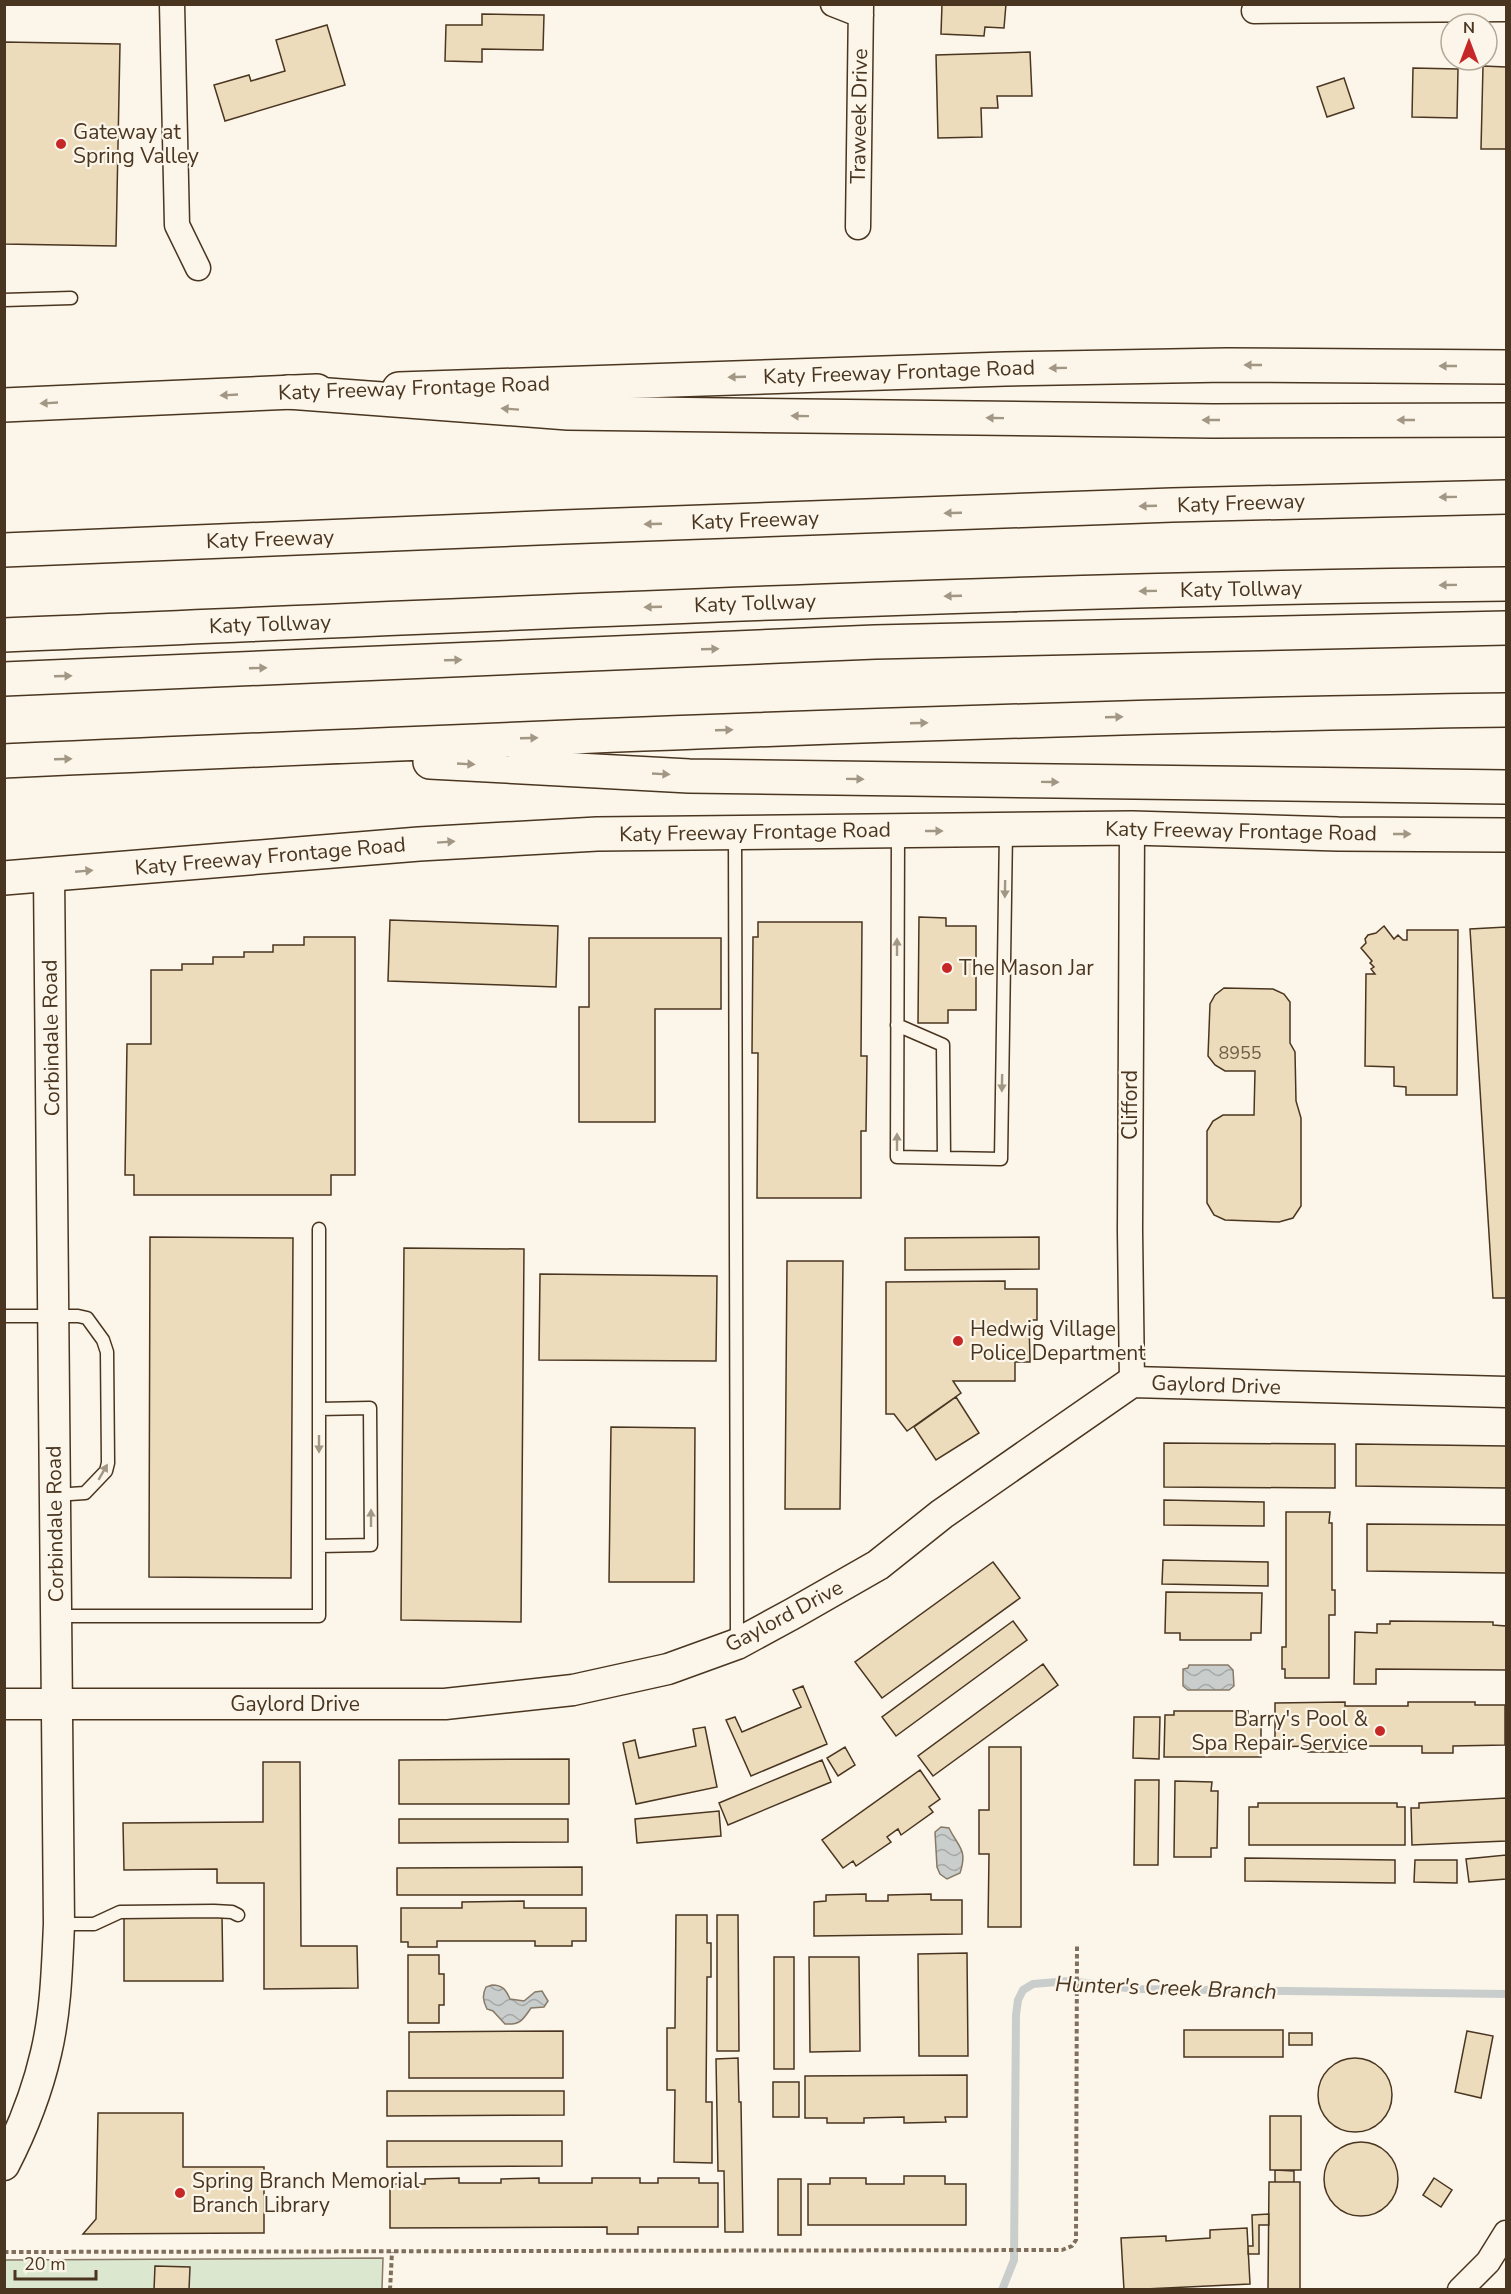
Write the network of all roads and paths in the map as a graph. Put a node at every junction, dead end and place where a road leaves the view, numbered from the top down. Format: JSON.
{"nodes":[{"id":1,"x":172,"y":4,"type":"edge"},
{"id":2,"x":833,"y":4,"type":"edge"},
{"id":3,"x":1506,"y":9,"type":"edge"},
{"id":4,"x":861,"y":10,"type":"edge"},
{"id":5,"x":1254,"y":11,"type":"dead end"},
{"id":6,"x":858,"y":227,"type":"dead end"},
{"id":7,"x":198,"y":268,"type":"dead end"},
{"id":8,"x":71,"y":298,"type":"dead end"},
{"id":9,"x":4,"y":300,"type":"edge"},
{"id":10,"x":1506,"y":367,"type":"edge"},
{"id":11,"x":288,"y":392,"type":"junction"},
{"id":12,"x":4,"y":405,"type":"edge"},
{"id":13,"x":1506,"y":420,"type":"edge"},
{"id":14,"x":1506,"y":497,"type":"edge"},
{"id":15,"x":4,"y":550,"type":"edge"},
{"id":16,"x":1506,"y":584,"type":"edge"},
{"id":17,"x":1506,"y":628,"type":"edge"},
{"id":18,"x":4,"y":635,"type":"edge"},
{"id":19,"x":4,"y":679,"type":"edge"},
{"id":20,"x":1506,"y":710,"type":"edge"},
{"id":21,"x":240,"y":751,"type":"junction"},
{"id":22,"x":4,"y":761,"type":"edge"},
{"id":23,"x":1506,"y":787,"type":"edge"},
{"id":24,"x":1132,"y":828,"type":"junction"},
{"id":25,"x":1006,"y":830,"type":"junction"},
{"id":26,"x":898,"y":831,"type":"junction"},
{"id":27,"x":735,"y":833,"type":"junction"},
{"id":28,"x":1506,"y":835,"type":"edge"},
{"id":29,"x":49,"y":874,"type":"junction"},
{"id":30,"x":4,"y":878,"type":"edge"},
{"id":31,"x":897,"y":1025,"type":"junction"},
{"id":32,"x":944,"y":1158,"type":"junction"},
{"id":33,"x":319,"y":1229,"type":"dead end"},
{"id":34,"x":4,"y":1316,"type":"edge"},
{"id":35,"x":54,"y":1316,"type":"junction"},
{"id":36,"x":1132,"y":1382,"type":"junction"},
{"id":37,"x":1506,"y":1392,"type":"edge"},
{"id":38,"x":319,"y":1409,"type":"junction"},
{"id":39,"x":55,"y":1495,"type":"junction"},
{"id":40,"x":319,"y":1546,"type":"junction"},
{"id":41,"x":56,"y":1616,"type":"junction"},
{"id":42,"x":737,"y":1644,"type":"junction"},
{"id":43,"x":4,"y":1704,"type":"edge"},
{"id":44,"x":57,"y":1705,"type":"junction"},
{"id":45,"x":238,"y":1915,"type":"dead end"},
{"id":46,"x":59,"y":1924,"type":"junction"},
{"id":47,"x":1077,"y":1946,"type":"dead end"},
{"id":48,"x":4,"y":2165,"type":"edge"},
{"id":49,"x":1506,"y":2233,"type":"edge"},
{"id":50,"x":4,"y":2252,"type":"edge"},
{"id":51,"x":392,"y":2252,"type":"junction"},
{"id":52,"x":390,"y":2289,"type":"edge"},
{"id":53,"x":1460,"y":2289,"type":"edge"}],
"edges":[{"from":1,"to":7,"type":"street"},
{"from":2,"to":4,"type":"street"},
{"from":3,"to":5,"type":"street"},
{"from":4,"to":6,"type":"street","name":"Traweek Drive"},
{"from":8,"to":9,"type":"lane"},
{"from":10,"to":11,"type":"main road","name":"Katy Freeway Frontage Road","one_way":true},
{"from":11,"to":12,"type":"main road","name":"Katy Freeway Frontage Road","one_way":true},
{"from":13,"to":11,"type":"main road","one_way":true},
{"from":14,"to":15,"type":"main road","name":"Katy Freeway","one_way":true},
{"from":16,"to":18,"type":"main road","name":"Katy Tollway","one_way":true},
{"from":19,"to":17,"type":"main road","name":"Katy Tollway","one_way":true},
{"from":21,"to":20,"type":"main road","one_way":true},
{"from":22,"to":21,"type":"main road","one_way":true},
{"from":21,"to":23,"type":"main road","one_way":true},
{"from":24,"to":25,"type":"main road","name":"Katy Freeway Frontage Road"},
{"from":24,"to":28,"type":"main road","name":"Katy Freeway Frontage Road","one_way":true},
{"from":24,"to":36,"type":"street","name":"Clifford"},
{"from":26,"to":25,"type":"main road","name":"Katy Freeway Frontage Road","one_way":true},
{"from":25,"to":32,"type":"lane","one_way":true},
{"from":26,"to":27,"type":"main road","name":"Katy Freeway Frontage Road"},
{"from":31,"to":26,"type":"lane","one_way":true},
{"from":29,"to":27,"type":"main road","name":"Katy Freeway Frontage Road","one_way":true},
{"from":27,"to":42,"type":"lane"},
{"from":29,"to":30,"type":"main road","name":"Katy Freeway Frontage Road"},
{"from":29,"to":35,"type":"street","name":"Corbindale Road"},
{"from":31,"to":32,"type":"lane"},
{"from":32,"to":31,"type":"lane","one_way":true},
{"from":33,"to":38,"type":"lane"},
{"from":34,"to":35,"type":"lane"},
{"from":35,"to":39,"type":"street","name":"Corbindale Road"},
{"from":39,"to":35,"type":"lane","one_way":true},
{"from":36,"to":37,"type":"street","name":"Gaylord Drive"},
{"from":36,"to":42,"type":"street","name":"Gaylord Drive"},
{"from":38,"to":40,"type":"lane","one_way":true},
{"from":40,"to":38,"type":"lane","one_way":true},
{"from":39,"to":41,"type":"street","name":"Corbindale Road"},
{"from":40,"to":41,"type":"lane"},
{"from":41,"to":44,"type":"street","name":"Corbindale Road"},
{"from":42,"to":44,"type":"street","name":"Gaylord Drive"},
{"from":43,"to":44,"type":"street","name":"Gaylord Drive"},
{"from":44,"to":46,"type":"street","name":"Corbindale Road"},
{"from":45,"to":46,"type":"lane"},
{"from":46,"to":48,"type":"street","name":"Corbindale Road"},
{"from":47,"to":51,"type":"path"},
{"from":49,"to":53,"type":"street"},
{"from":50,"to":51,"type":"path"},
{"from":51,"to":52,"type":"path"}]}
